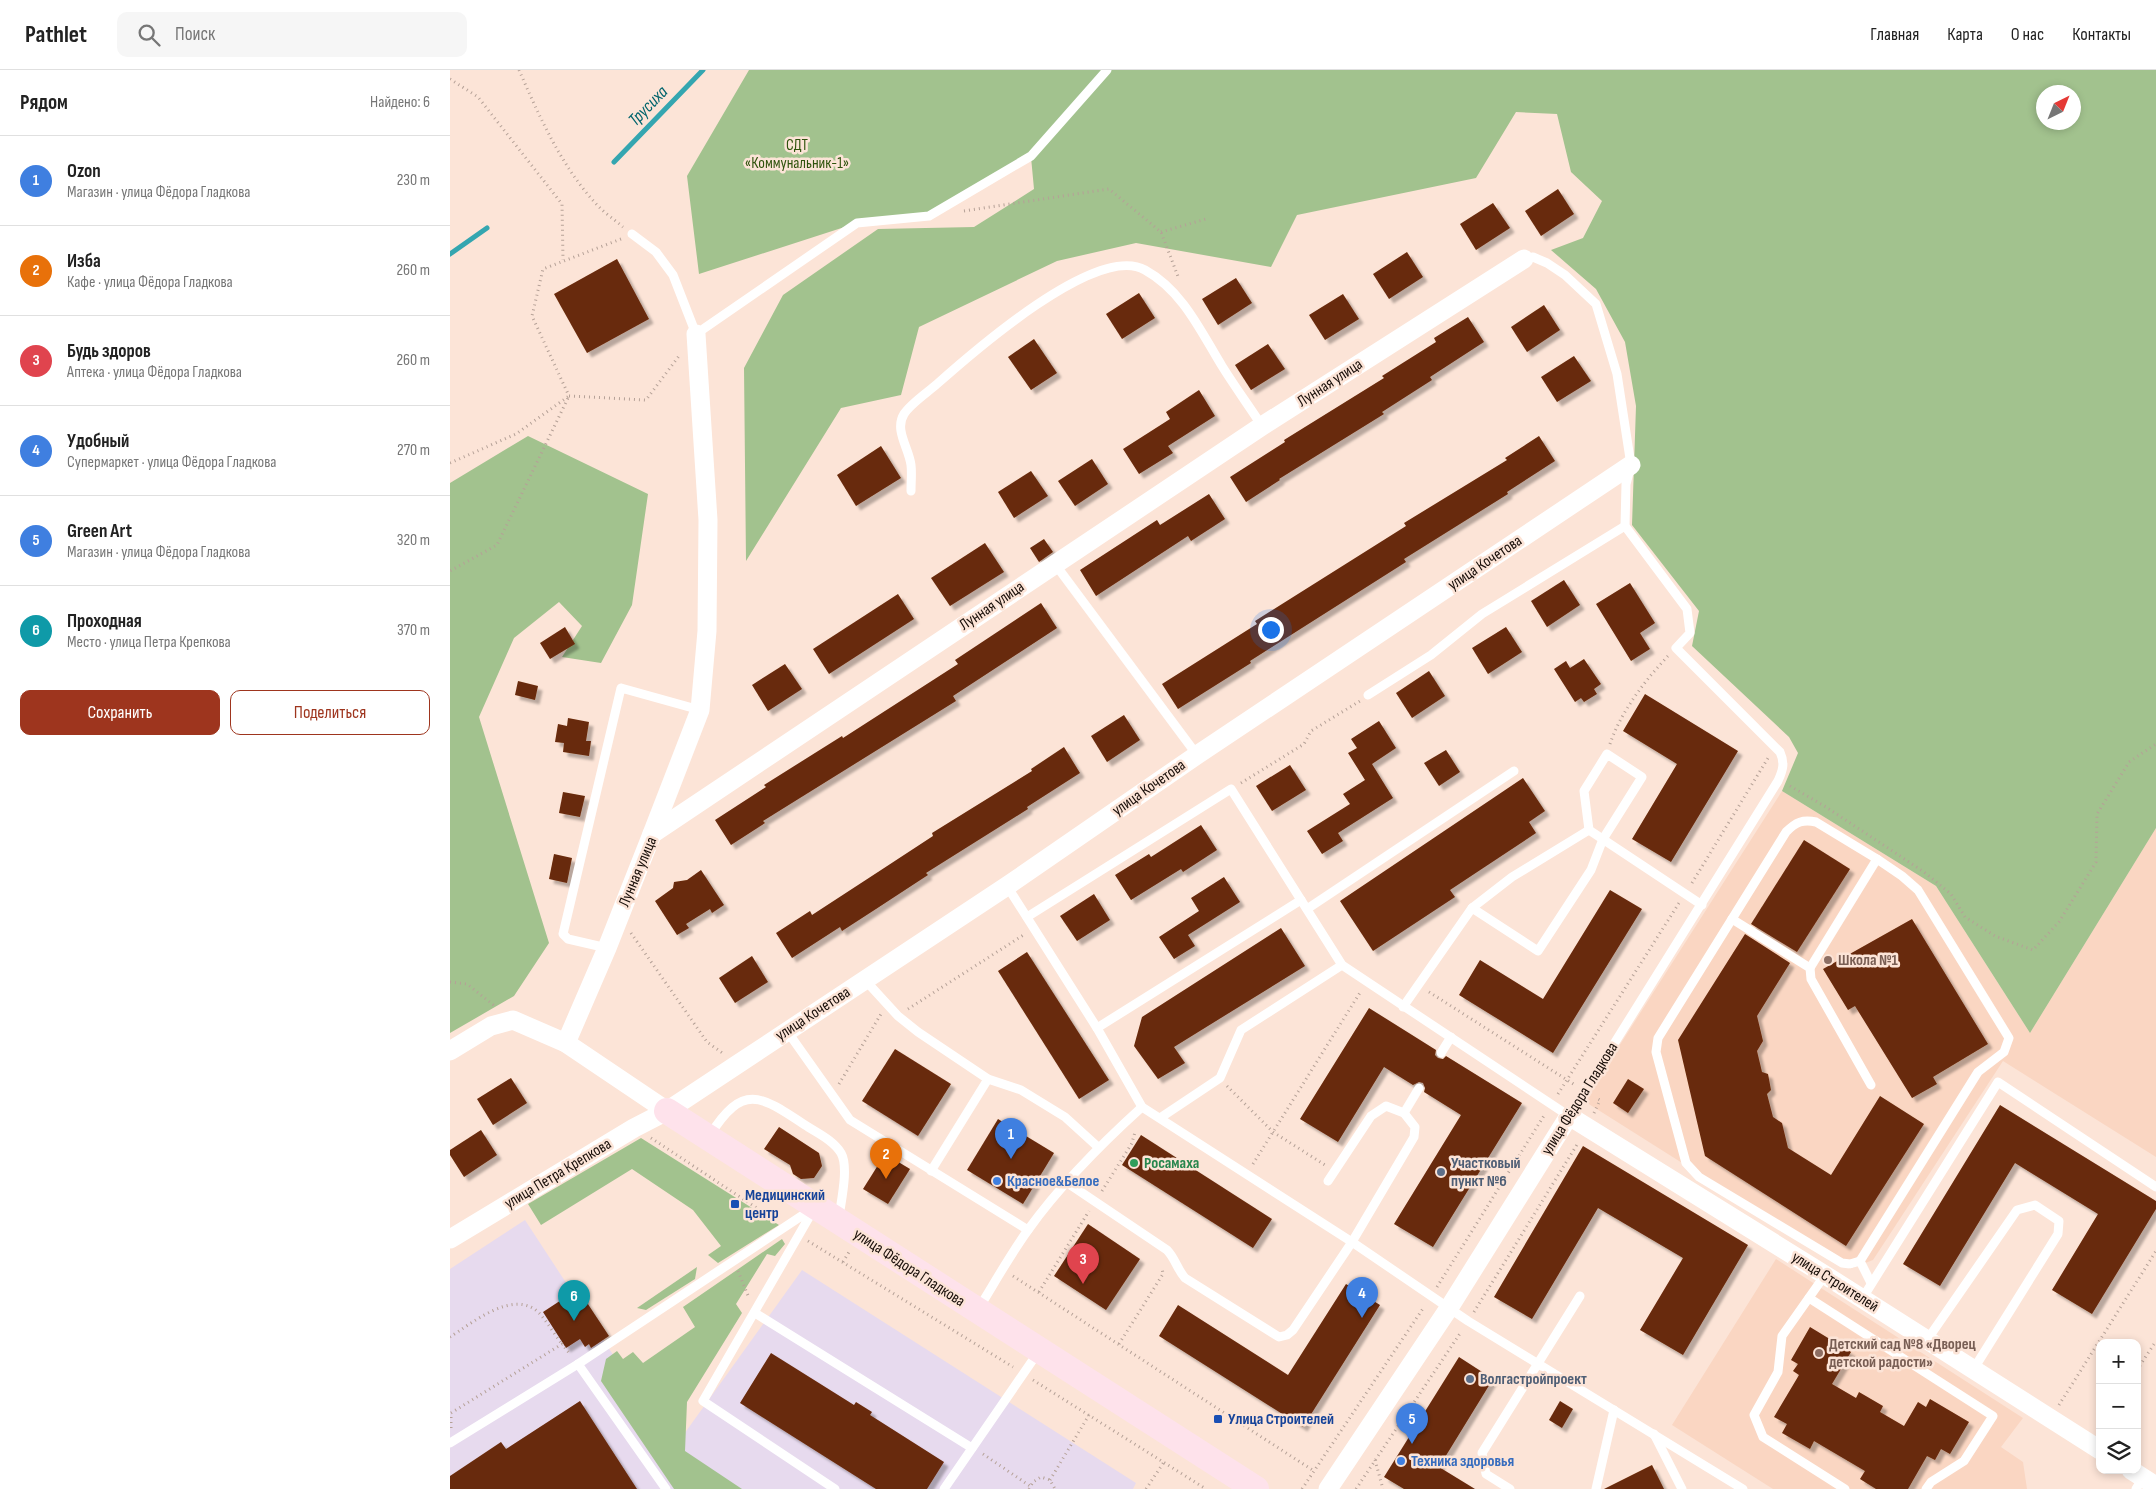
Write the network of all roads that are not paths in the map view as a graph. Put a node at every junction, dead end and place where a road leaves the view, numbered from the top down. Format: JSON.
{"nodes":[{"id":1,"x":1107,"y":70,"type":"edge"},
{"id":2,"x":632,"y":234,"type":"road end"},
{"id":3,"x":1524,"y":259,"type":"joint"},
{"id":4,"x":696,"y":334,"type":"junction"},
{"id":5,"x":1262,"y":426,"type":"junction"},
{"id":6,"x":1631,"y":465,"type":"junction"},
{"id":7,"x":910,"y":491,"type":"dead end"},
{"id":8,"x":1625,"y":526,"type":"junction"},
{"id":9,"x":1054,"y":564,"type":"junction"},
{"id":10,"x":1368,"y":695,"type":"road end"},
{"id":11,"x":700,"y":710,"type":"junction"},
{"id":12,"x":1197,"y":755,"type":"junction"},
{"id":13,"x":1514,"y":771,"type":"dead end"},
{"id":14,"x":1589,"y":830,"type":"junction"},
{"id":15,"x":652,"y":834,"type":"junction"},
{"id":16,"x":1603,"y":839,"type":"junction"},
{"id":17,"x":1877,"y":859,"type":"junction"},
{"id":18,"x":1007,"y":886,"type":"junction"},
{"id":19,"x":1301,"y":900,"type":"junction"},
{"id":20,"x":1702,"y":905,"type":"junction"},
{"id":21,"x":1472,"y":908,"type":"junction"},
{"id":22,"x":1307,"y":909,"type":"junction"},
{"id":23,"x":1027,"y":917,"type":"junction"},
{"id":24,"x":1732,"y":919,"type":"junction"},
{"id":25,"x":607,"y":948,"type":"junction"},
{"id":26,"x":1342,"y":965,"type":"junction"},
{"id":27,"x":1810,"y":968,"type":"junction"},
{"id":28,"x":865,"y":980,"type":"junction"},
{"id":29,"x":1404,"y":1007,"type":"junction"},
{"id":30,"x":1097,"y":1028,"type":"junction"},
{"id":31,"x":787,"y":1031,"type":"junction"},
{"id":32,"x":1451,"y":1037,"type":"junction"},
{"id":33,"x":566,"y":1043,"type":"junction"},
{"id":34,"x":450,"y":1051,"type":"edge"},
{"id":35,"x":1441,"y":1053,"type":"dead end"},
{"id":36,"x":988,"y":1079,"type":"junction"},
{"id":37,"x":1871,"y":1086,"type":"dead end"},
{"id":38,"x":1419,"y":1088,"type":"dead end"},
{"id":39,"x":1142,"y":1107,"type":"junction"},
{"id":40,"x":667,"y":1111,"type":"junction"},
{"id":41,"x":1404,"y":1113,"type":"junction"},
{"id":42,"x":1569,"y":1116,"type":"junction"},
{"id":43,"x":1160,"y":1118,"type":"junction"},
{"id":44,"x":709,"y":1137,"type":"junction"},
{"id":45,"x":1098,"y":1148,"type":"junction"},
{"id":46,"x":931,"y":1171,"type":"junction"},
{"id":47,"x":1328,"y":1181,"type":"dead end"},
{"id":48,"x":1066,"y":1182,"type":"junction"},
{"id":49,"x":2156,"y":1187,"type":"edge"},
{"id":50,"x":815,"y":1207,"type":"junction"},
{"id":51,"x":838,"y":1222,"type":"junction"},
{"id":52,"x":1028,"y":1230,"type":"junction"},
{"id":53,"x":450,"y":1238,"type":"edge"},
{"id":54,"x":1352,"y":1242,"type":"junction"},
{"id":55,"x":1860,"y":1261,"type":"junction"},
{"id":56,"x":1825,"y":1275,"type":"junction"},
{"id":57,"x":1866,"y":1291,"type":"junction"},
{"id":58,"x":1580,"y":1296,"type":"dead end"},
{"id":59,"x":1809,"y":1298,"type":"junction"},
{"id":60,"x":1449,"y":1308,"type":"junction"},
{"id":61,"x":977,"y":1312,"type":"junction"},
{"id":62,"x":755,"y":1313,"type":"junction"},
{"id":63,"x":1927,"y":1340,"type":"junction"},
{"id":64,"x":1039,"y":1350,"type":"junction"},
{"id":65,"x":1538,"y":1363,"type":"junction"},
{"id":66,"x":578,"y":1364,"type":"junction"},
{"id":67,"x":1973,"y":1370,"type":"junction"},
{"id":68,"x":1614,"y":1410,"type":"junction"},
{"id":69,"x":1654,"y":1434,"type":"junction"},
{"id":70,"x":450,"y":1443,"type":"edge"},
{"id":71,"x":972,"y":1448,"type":"junction"},
{"id":72,"x":2096,"y":1448,"type":"edge"},
{"id":73,"x":1330,"y":1486,"type":"edge"},
{"id":74,"x":664,"y":1488,"type":"edge"},
{"id":75,"x":835,"y":1489,"type":"edge"},
{"id":76,"x":944,"y":1489,"type":"edge"},
{"id":77,"x":1256,"y":1489,"type":"edge"},
{"id":78,"x":1510,"y":1489,"type":"edge"},
{"id":79,"x":1596,"y":1489,"type":"edge"},
{"id":80,"x":1682,"y":1489,"type":"edge"},
{"id":81,"x":1743,"y":1489,"type":"edge"},
{"id":82,"x":1845,"y":1489,"type":"edge"},
{"id":83,"x":1926,"y":1489,"type":"edge"}],
"edges":[{"from":1,"to":4,"type":"lane"},
{"from":2,"to":4,"type":"lane"},
{"from":3,"to":5,"type":"street","name":"Лунная улица"},
{"from":3,"to":6,"type":"lane"},
{"from":4,"to":11,"type":"street"},
{"from":5,"to":7,"type":"lane"},
{"from":5,"to":9,"type":"street","name":"Лунная улица"},
{"from":6,"to":8,"type":"lane"},
{"from":6,"to":12,"type":"street","name":"улица Кочетова"},
{"from":8,"to":10,"type":"lane"},
{"from":8,"to":20,"type":"lane","name":"улица Фёдора Гладкова"},
{"from":9,"to":12,"type":"lane"},
{"from":9,"to":15,"type":"street","name":"Лунная улица"},
{"from":11,"to":15,"type":"street"},
{"from":11,"to":25,"type":"lane"},
{"from":12,"to":18,"type":"street","name":"улица Кочетова"},
{"from":13,"to":22,"type":"lane"},
{"from":14,"to":16,"type":"lane"},
{"from":14,"to":16,"type":"lane"},
{"from":14,"to":21,"type":"lane"},
{"from":15,"to":25,"type":"street","name":"Лунная улица"},
{"from":16,"to":20,"type":"lane"},
{"from":16,"to":21,"type":"lane"},
{"from":17,"to":24,"type":"lane"},
{"from":17,"to":27,"type":"lane"},
{"from":17,"to":55,"type":"lane"},
{"from":18,"to":23,"type":"lane"},
{"from":18,"to":28,"type":"street","name":"улица Кочетова"},
{"from":19,"to":22,"type":"lane"},
{"from":19,"to":23,"type":"lane"},
{"from":19,"to":30,"type":"lane"},
{"from":20,"to":42,"type":"lane","name":"улица Фёдора Гладкова"},
{"from":21,"to":29,"type":"lane"},
{"from":22,"to":26,"type":"lane"},
{"from":23,"to":30,"type":"lane"},
{"from":24,"to":27,"type":"lane"},
{"from":24,"to":55,"type":"lane"},
{"from":25,"to":33,"type":"street","name":"Лунная улица"},
{"from":26,"to":29,"type":"lane"},
{"from":26,"to":43,"type":"lane"},
{"from":27,"to":37,"type":"lane"},
{"from":28,"to":31,"type":"street","name":"улица Кочетова"},
{"from":28,"to":36,"type":"lane"},
{"from":29,"to":32,"type":"lane"},
{"from":30,"to":39,"type":"lane"},
{"from":31,"to":40,"type":"street","name":"улица Кочетова"},
{"from":31,"to":46,"type":"lane"},
{"from":32,"to":35,"type":"lane"},
{"from":32,"to":42,"type":"lane"},
{"from":33,"to":34,"type":"street","name":"улица Фёдора Гладкова"},
{"from":33,"to":40,"type":"street","name":"улица Фёдора Гладкова"},
{"from":36,"to":45,"type":"lane"},
{"from":36,"to":46,"type":"lane"},
{"from":38,"to":41,"type":"lane"},
{"from":39,"to":43,"type":"lane"},
{"from":39,"to":45,"type":"lane"},
{"from":40,"to":44,"type":"street","name":"улица Фёдора Гладкова"},
{"from":40,"to":53,"type":"street","name":"улица Петра Крепкова"},
{"from":41,"to":47,"type":"lane"},
{"from":41,"to":54,"type":"lane"},
{"from":42,"to":56,"type":"street","name":"улица Строителей"},
{"from":42,"to":60,"type":"street","name":"улица Фёдора Гладкова"},
{"from":43,"to":54,"type":"lane"},
{"from":44,"to":50,"type":"street","name":"улица Фёдора Гладкова"},
{"from":44,"to":51,"type":"lane"},
{"from":45,"to":48,"type":"lane"},
{"from":46,"to":52,"type":"lane"},
{"from":48,"to":52,"type":"lane"},
{"from":48,"to":54,"type":"lane"},
{"from":49,"to":57,"type":"lane"},
{"from":50,"to":51,"type":"street","name":"улица Фёдора Гладкова"},
{"from":50,"to":62,"type":"lane"},
{"from":50,"to":66,"type":"lane"},
{"from":51,"to":61,"type":"street","name":"улица Фёдора Гладкова"},
{"from":52,"to":61,"type":"lane"},
{"from":54,"to":60,"type":"lane"},
{"from":55,"to":57,"type":"lane"},
{"from":56,"to":57,"type":"street","name":"улица Строителей"},
{"from":56,"to":59,"type":"lane"},
{"from":57,"to":63,"type":"street","name":"улица Строителей"},
{"from":58,"to":65,"type":"lane"},
{"from":59,"to":82,"type":"lane"},
{"from":59,"to":83,"type":"lane"},
{"from":60,"to":65,"type":"lane"},
{"from":60,"to":73,"type":"street","name":"улица Фёдора Гладкова"},
{"from":61,"to":64,"type":"street","name":"улица Фёдора Гладкова"},
{"from":62,"to":71,"type":"lane"},
{"from":62,"to":75,"type":"lane"},
{"from":63,"to":67,"type":"street","name":"улица Строителей"},
{"from":63,"to":67,"type":"lane"},
{"from":64,"to":71,"type":"lane"},
{"from":64,"to":77,"type":"street","name":"улица Фёдора Гладкова"},
{"from":65,"to":68,"type":"lane"},
{"from":65,"to":78,"type":"lane"},
{"from":66,"to":70,"type":"lane"},
{"from":66,"to":74,"type":"lane"},
{"from":67,"to":72,"type":"street","name":"улица Строителей"},
{"from":68,"to":69,"type":"lane"},
{"from":68,"to":79,"type":"lane"},
{"from":69,"to":80,"type":"lane"},
{"from":69,"to":81,"type":"lane"},
{"from":71,"to":76,"type":"lane"}]}
